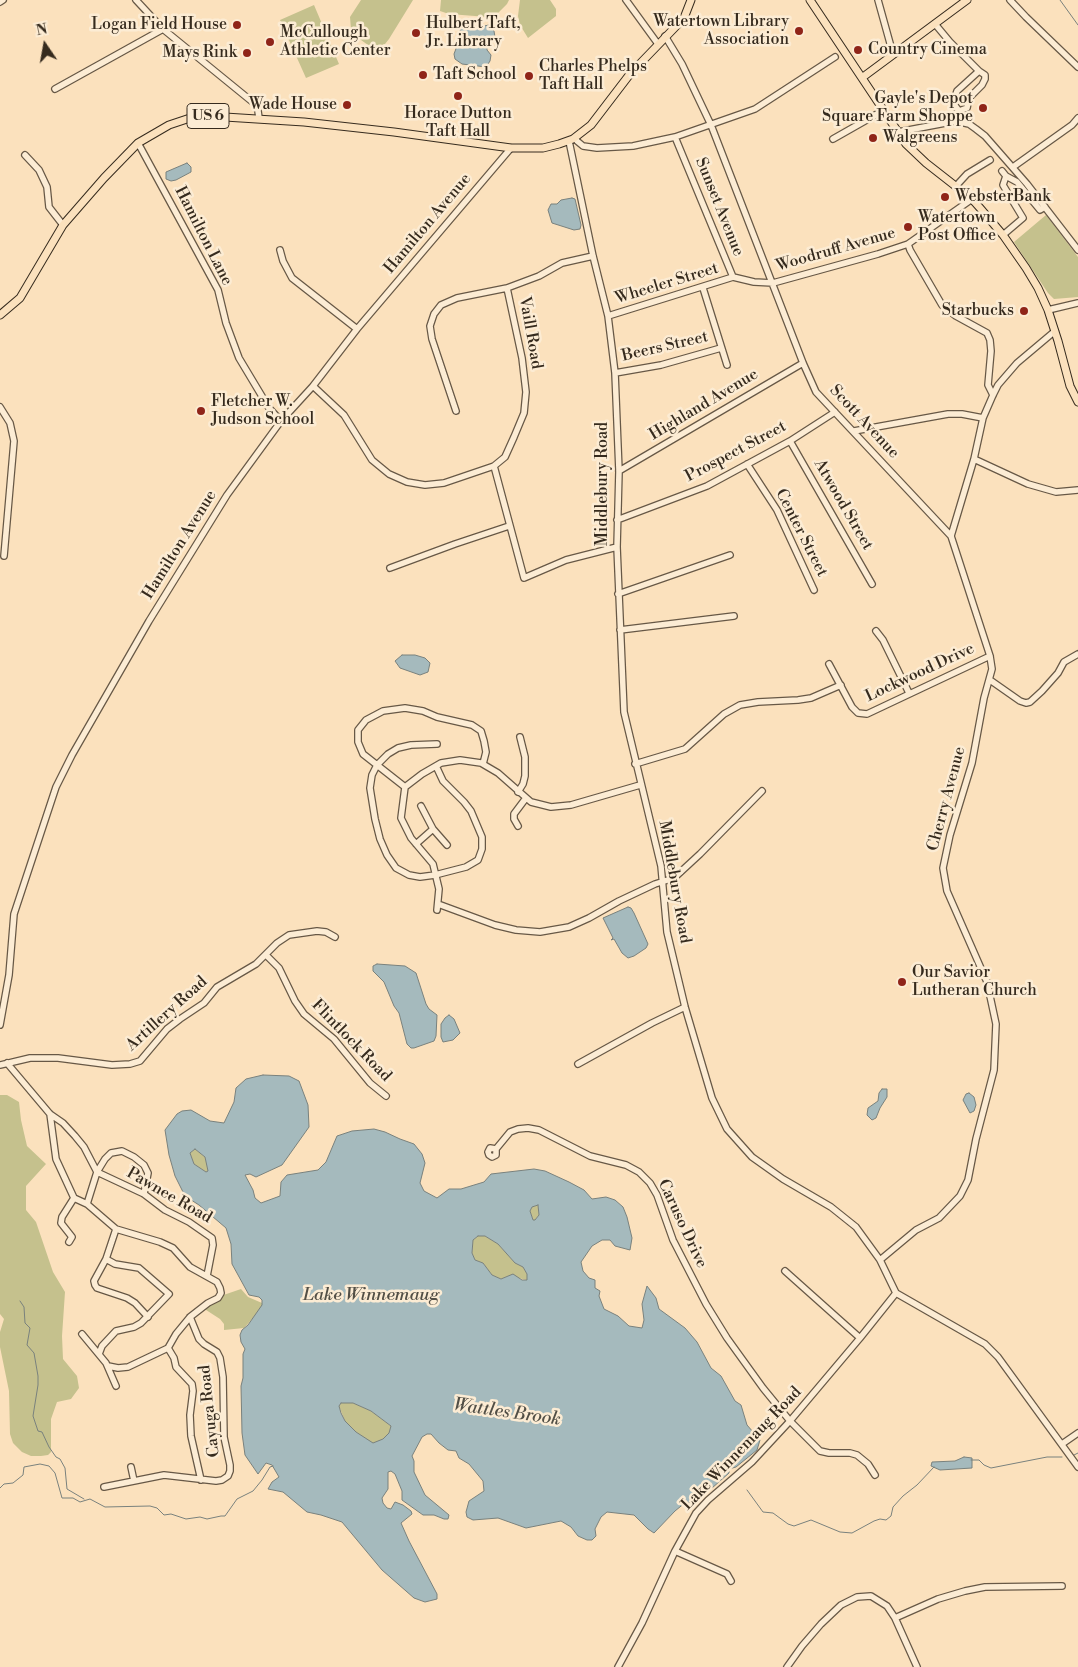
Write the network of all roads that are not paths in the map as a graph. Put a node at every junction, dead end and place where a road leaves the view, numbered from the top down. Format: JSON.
{"nodes":[{"id":1,"x":136,"y":0,"type":"edge"},
{"id":2,"x":626,"y":0,"type":"edge"},
{"id":3,"x":691,"y":0,"type":"edge"},
{"id":4,"x":810,"y":0,"type":"edge"},
{"id":5,"x":878,"y":0,"type":"edge"},
{"id":6,"x":967,"y":0,"type":"edge"},
{"id":7,"x":1010,"y":0,"type":"edge"},
{"id":8,"x":935,"y":24,"type":"junction"},
{"id":9,"x":163,"y":29,"type":"junction"},
{"id":10,"x":665,"y":36,"type":"junction"},
{"id":11,"x":658,"y":44,"type":"junction"},
{"id":12,"x":893,"y":54,"type":"junction"},
{"id":13,"x":835,"y":57,"type":"dead end"},
{"id":14,"x":1078,"y":67,"type":"edge"},
{"id":15,"x":980,"y":71,"type":"junction"},
{"id":16,"x":863,"y":77,"type":"junction"},
{"id":17,"x":55,"y":89,"type":"dead end"},
{"id":18,"x":884,"y":110,"type":"junction"},
{"id":19,"x":959,"y":111,"type":"junction"},
{"id":20,"x":259,"y":118,"type":"junction"},
{"id":21,"x":1078,"y":118,"type":"edge"},
{"id":22,"x":956,"y":121,"type":"junction"},
{"id":23,"x":711,"y":125,"type":"junction"},
{"id":24,"x":584,"y":132,"type":"junction"},
{"id":25,"x":898,"y":132,"type":"junction"},
{"id":26,"x":675,"y":137,"type":"junction"},
{"id":27,"x":833,"y":139,"type":"dead end"},
{"id":28,"x":577,"y":142,"type":"junction"},
{"id":29,"x":138,"y":143,"type":"junction"},
{"id":30,"x":569,"y":143,"type":"junction"},
{"id":31,"x":511,"y":148,"type":"junction"},
{"id":32,"x":25,"y":155,"type":"dead end"},
{"id":33,"x":990,"y":160,"type":"dead end"},
{"id":34,"x":1013,"y":167,"type":"junction"},
{"id":35,"x":956,"y":186,"type":"junction"},
{"id":36,"x":972,"y":199,"type":"junction"},
{"id":37,"x":1046,"y":208,"type":"junction"},
{"id":38,"x":63,"y":225,"type":"junction"},
{"id":39,"x":1003,"y":235,"type":"junction"},
{"id":40,"x":908,"y":244,"type":"junction"},
{"id":41,"x":280,"y":250,"type":"dead end"},
{"id":42,"x":1078,"y":250,"type":"edge"},
{"id":43,"x":592,"y":256,"type":"junction"},
{"id":44,"x":733,"y":278,"type":"junction"},
{"id":45,"x":773,"y":283,"type":"junction"},
{"id":46,"x":507,"y":288,"type":"junction"},
{"id":47,"x":702,"y":288,"type":"junction"},
{"id":48,"x":1078,"y":303,"type":"edge"},
{"id":49,"x":1048,"y":310,"type":"junction"},
{"id":50,"x":0,"y":315,"type":"edge"},
{"id":51,"x":608,"y":316,"type":"junction"},
{"id":52,"x":357,"y":329,"type":"junction"},
{"id":53,"x":1055,"y":331,"type":"junction"},
{"id":54,"x":721,"y":348,"type":"junction"},
{"id":55,"x":803,"y":363,"type":"junction"},
{"id":56,"x":727,"y":365,"type":"dead end"},
{"id":57,"x":615,"y":373,"type":"junction"},
{"id":58,"x":313,"y":386,"type":"junction"},
{"id":59,"x":993,"y":395,"type":"junction"},
{"id":60,"x":1078,"y":402,"type":"edge"},
{"id":61,"x":0,"y":407,"type":"edge"},
{"id":62,"x":456,"y":411,"type":"dead end"},
{"id":63,"x":835,"y":412,"type":"junction"},
{"id":64,"x":983,"y":418,"type":"junction"},
{"id":65,"x":281,"y":421,"type":"junction"},
{"id":66,"x":854,"y":431,"type":"junction"},
{"id":67,"x":790,"y":441,"type":"junction"},
{"id":68,"x":974,"y":459,"type":"junction"},
{"id":69,"x":747,"y":464,"type":"junction"},
{"id":70,"x":494,"y":466,"type":"junction"},
{"id":71,"x":618,"y":471,"type":"junction"},
{"id":72,"x":1078,"y":490,"type":"edge"},
{"id":73,"x":617,"y":520,"type":"junction"},
{"id":74,"x":509,"y":526,"type":"junction"},
{"id":75,"x":951,"y":536,"type":"junction"},
{"id":76,"x":617,"y":546,"type":"junction"},
{"id":77,"x":730,"y":555,"type":"dead end"},
{"id":78,"x":4,"y":556,"type":"dead end"},
{"id":79,"x":390,"y":568,"type":"dead end"},
{"id":80,"x":872,"y":584,"type":"dead end"},
{"id":81,"x":814,"y":590,"type":"dead end"},
{"id":82,"x":618,"y":594,"type":"junction"},
{"id":83,"x":734,"y":616,"type":"dead end"},
{"id":84,"x":620,"y":630,"type":"junction"},
{"id":85,"x":876,"y":631,"type":"dead end"},
{"id":86,"x":1078,"y":654,"type":"edge"},
{"id":87,"x":990,"y":656,"type":"junction"},
{"id":88,"x":829,"y":664,"type":"dead end"},
{"id":89,"x":990,"y":680,"type":"junction"},
{"id":90,"x":841,"y":685,"type":"junction"},
{"id":91,"x":908,"y":693,"type":"junction"},
{"id":92,"x":520,"y":737,"type":"dead end"},
{"id":93,"x":438,"y":744,"type":"dead end"},
{"id":94,"x":482,"y":764,"type":"junction"},
{"id":95,"x":636,"y":764,"type":"junction"},
{"id":96,"x":377,"y":765,"type":"junction"},
{"id":97,"x":436,"y":766,"type":"junction"},
{"id":98,"x":640,"y":785,"type":"junction"},
{"id":99,"x":406,"y":787,"type":"junction"},
{"id":100,"x":762,"y":791,"type":"dead end"},
{"id":101,"x":518,"y":792,"type":"junction"},
{"id":102,"x":526,"y":798,"type":"junction"},
{"id":103,"x":421,"y":806,"type":"dead end"},
{"id":104,"x":518,"y":826,"type":"dead end"},
{"id":105,"x":433,"y":829,"type":"junction"},
{"id":106,"x":416,"y":844,"type":"junction"},
{"id":107,"x":447,"y":845,"type":"dead end"},
{"id":108,"x":435,"y":875,"type":"junction"},
{"id":109,"x":663,"y":882,"type":"junction"},
{"id":110,"x":335,"y":937,"type":"dead end"},
{"id":111,"x":266,"y":954,"type":"junction"},
{"id":112,"x":685,"y":1007,"type":"junction"},
{"id":113,"x":0,"y":1025,"type":"edge"},
{"id":114,"x":3,"y":1064,"type":"edge"},
{"id":115,"x":578,"y":1064,"type":"dead end"},
{"id":116,"x":386,"y":1096,"type":"dead end"},
{"id":117,"x":50,"y":1114,"type":"junction"},
{"id":118,"x":496,"y":1149,"type":"dead end"},
{"id":119,"x":97,"y":1172,"type":"junction"},
{"id":120,"x":144,"y":1194,"type":"junction"},
{"id":121,"x":74,"y":1198,"type":"junction"},
{"id":122,"x":87,"y":1204,"type":"junction"},
{"id":123,"x":116,"y":1229,"type":"junction"},
{"id":124,"x":69,"y":1242,"type":"dead end"},
{"id":125,"x":106,"y":1259,"type":"junction"},
{"id":126,"x":880,"y":1260,"type":"junction"},
{"id":127,"x":785,"y":1271,"type":"dead end"},
{"id":128,"x":207,"y":1276,"type":"junction"},
{"id":129,"x":896,"y":1292,"type":"junction"},
{"id":130,"x":148,"y":1316,"type":"junction"},
{"id":131,"x":190,"y":1317,"type":"junction"},
{"id":132,"x":82,"y":1334,"type":"dead end"},
{"id":133,"x":860,"y":1338,"type":"junction"},
{"id":134,"x":168,"y":1348,"type":"junction"},
{"id":135,"x":99,"y":1354,"type":"junction"},
{"id":136,"x":108,"y":1366,"type":"junction"},
{"id":137,"x":116,"y":1386,"type":"dead end"},
{"id":138,"x":790,"y":1421,"type":"junction"},
{"id":139,"x":1078,"y":1433,"type":"edge"},
{"id":140,"x":1062,"y":1444,"type":"junction"},
{"id":141,"x":131,"y":1467,"type":"dead end"},
{"id":142,"x":1078,"y":1467,"type":"edge"},
{"id":143,"x":875,"y":1475,"type":"dead end"},
{"id":144,"x":201,"y":1480,"type":"junction"},
{"id":145,"x":134,"y":1481,"type":"junction"},
{"id":146,"x":104,"y":1487,"type":"dead end"},
{"id":147,"x":675,"y":1551,"type":"junction"},
{"id":148,"x":731,"y":1581,"type":"dead end"},
{"id":149,"x":1062,"y":1586,"type":"dead end"},
{"id":150,"x":895,"y":1618,"type":"junction"},
{"id":151,"x":618,"y":1667,"type":"edge"},
{"id":152,"x":787,"y":1667,"type":"edge"},
{"id":153,"x":917,"y":1667,"type":"edge"}],
"edges":[{"from":1,"to":9,"type":"street"},
{"from":2,"to":11,"type":"street"},
{"from":3,"to":10,"type":"main road","number":"US 6"},
{"from":4,"to":16,"type":"main road"},
{"from":5,"to":12,"type":"street"},
{"from":6,"to":8,"type":"main road"},
{"from":7,"to":14,"type":"street"},
{"from":8,"to":12,"type":"main road"},
{"from":8,"to":15,"type":"street"},
{"from":9,"to":17,"type":"street"},
{"from":9,"to":20,"type":"street"},
{"from":10,"to":11,"type":"main road","number":"US 6"},
{"from":10,"to":23,"type":"street","name":"Woodruff Avenue"},
{"from":11,"to":24,"type":"main road","number":"US 6"},
{"from":12,"to":16,"type":"main road"},
{"from":13,"to":23,"type":"street"},
{"from":15,"to":19,"type":"street"},
{"from":15,"to":19,"type":"street"},
{"from":16,"to":18,"type":"main road"},
{"from":18,"to":25,"type":"main road"},
{"from":18,"to":27,"type":"street"},
{"from":19,"to":22,"type":"street"},
{"from":20,"to":29,"type":"main road","number":"US 6"},
{"from":20,"to":31,"type":"main road","number":"US 6"},
{"from":21,"to":34,"type":"street"},
{"from":22,"to":25,"type":"street"},
{"from":22,"to":34,"type":"street"},
{"from":23,"to":26,"type":"street"},
{"from":23,"to":45,"type":"street","name":"Woodruff Avenue"},
{"from":24,"to":28,"type":"main road","number":"US 6"},
{"from":24,"to":30,"type":"main road","number":"US 6"},
{"from":25,"to":35,"type":"main road"},
{"from":26,"to":28,"type":"street"},
{"from":26,"to":44,"type":"street","name":"Sunset Avenue"},
{"from":28,"to":30,"type":"main road","number":"US 6"},
{"from":29,"to":38,"type":"main road","number":"US 6"},
{"from":29,"to":65,"type":"street","name":"Hamilton Lane"},
{"from":30,"to":31,"type":"main road","number":"US 6"},
{"from":30,"to":43,"type":"street","name":"Middlebury Road"},
{"from":31,"to":52,"type":"street","name":"Hamilton Avenue"},
{"from":32,"to":38,"type":"street"},
{"from":33,"to":35,"type":"street"},
{"from":34,"to":37,"type":"street"},
{"from":35,"to":36,"type":"main road"},
{"from":36,"to":39,"type":"main road"},
{"from":36,"to":40,"type":"street","name":"Woodruff Avenue"},
{"from":37,"to":39,"type":"street"},
{"from":37,"to":42,"type":"street"},
{"from":38,"to":50,"type":"main road","number":"US 6"},
{"from":39,"to":49,"type":"main road"},
{"from":40,"to":45,"type":"street","name":"Woodruff Avenue"},
{"from":40,"to":59,"type":"street"},
{"from":41,"to":52,"type":"street"},
{"from":43,"to":46,"type":"street","name":"Vaill Road"},
{"from":43,"to":51,"type":"street","name":"Middlebury Road"},
{"from":44,"to":45,"type":"street","name":"Sunset Avenue"},
{"from":44,"to":47,"type":"street","name":"Wheeler Street"},
{"from":45,"to":55,"type":"street","name":"Scott Avenue"},
{"from":46,"to":62,"type":"street"},
{"from":46,"to":70,"type":"street","name":"Vaill Road"},
{"from":47,"to":51,"type":"street","name":"Wheeler Street"},
{"from":47,"to":54,"type":"street"},
{"from":48,"to":49,"type":"street"},
{"from":49,"to":53,"type":"main road"},
{"from":51,"to":57,"type":"street","name":"Middlebury Road"},
{"from":52,"to":58,"type":"street","name":"Hamilton Avenue"},
{"from":53,"to":59,"type":"street"},
{"from":53,"to":60,"type":"main road"},
{"from":54,"to":56,"type":"street"},
{"from":54,"to":57,"type":"street","name":"Beers Street"},
{"from":55,"to":63,"type":"street","name":"Scott Avenue"},
{"from":55,"to":71,"type":"street","name":"Highland Avenue"},
{"from":57,"to":71,"type":"street","name":"Middlebury Road"},
{"from":58,"to":65,"type":"street","name":"Hamilton Avenue"},
{"from":58,"to":70,"type":"street"},
{"from":59,"to":64,"type":"street"},
{"from":61,"to":78,"type":"street"},
{"from":63,"to":66,"type":"street","name":"Scott Avenue"},
{"from":63,"to":67,"type":"street","name":"Prospect Street"},
{"from":64,"to":66,"type":"street"},
{"from":64,"to":68,"type":"street"},
{"from":65,"to":113,"type":"street","name":"Hamilton Avenue"},
{"from":66,"to":75,"type":"street","name":"Scott Avenue"},
{"from":67,"to":69,"type":"street","name":"Prospect Street"},
{"from":67,"to":80,"type":"street","name":"Atwood Street"},
{"from":68,"to":72,"type":"street"},
{"from":68,"to":75,"type":"street"},
{"from":69,"to":73,"type":"street","name":"Prospect Street"},
{"from":69,"to":81,"type":"street","name":"Center Street"},
{"from":70,"to":74,"type":"street"},
{"from":71,"to":73,"type":"street","name":"Middlebury Road"},
{"from":73,"to":76,"type":"street","name":"Middlebury Road"},
{"from":74,"to":76,"type":"street"},
{"from":74,"to":79,"type":"street"},
{"from":75,"to":87,"type":"street","name":"Cherry Avenue"},
{"from":76,"to":82,"type":"street","name":"Middlebury Road"},
{"from":77,"to":82,"type":"street"},
{"from":82,"to":84,"type":"street","name":"Middlebury Road"},
{"from":83,"to":84,"type":"street"},
{"from":84,"to":95,"type":"street","name":"Middlebury Road"},
{"from":85,"to":91,"type":"street"},
{"from":86,"to":89,"type":"street"},
{"from":87,"to":89,"type":"street","name":"Cherry Avenue"},
{"from":87,"to":91,"type":"street","name":"Lockwood Drive"},
{"from":88,"to":90,"type":"street","name":"Lockwood Drive"},
{"from":89,"to":126,"type":"street","name":"Cherry Avenue"},
{"from":90,"to":91,"type":"street","name":"Lockwood Drive"},
{"from":90,"to":95,"type":"street"},
{"from":92,"to":101,"type":"street"},
{"from":93,"to":96,"type":"street"},
{"from":94,"to":96,"type":"street"},
{"from":94,"to":97,"type":"street"},
{"from":94,"to":101,"type":"street"},
{"from":95,"to":98,"type":"street","name":"Middlebury Road"},
{"from":96,"to":99,"type":"street"},
{"from":96,"to":108,"type":"street"},
{"from":97,"to":99,"type":"street"},
{"from":97,"to":108,"type":"street"},
{"from":98,"to":102,"type":"street"},
{"from":98,"to":109,"type":"street","name":"Middlebury Road"},
{"from":99,"to":106,"type":"street"},
{"from":100,"to":109,"type":"street"},
{"from":101,"to":102,"type":"street"},
{"from":102,"to":104,"type":"street"},
{"from":103,"to":105,"type":"street"},
{"from":105,"to":106,"type":"street"},
{"from":105,"to":107,"type":"street"},
{"from":106,"to":108,"type":"street"},
{"from":108,"to":109,"type":"street"},
{"from":109,"to":112,"type":"street","name":"Middlebury Road"},
{"from":110,"to":111,"type":"street","name":"Artillery Road"},
{"from":111,"to":114,"type":"street","name":"Artillery Road"},
{"from":111,"to":116,"type":"street","name":"Flintlock Road"},
{"from":112,"to":115,"type":"street"},
{"from":112,"to":126,"type":"street","name":"Middlebury Road"},
{"from":114,"to":117,"type":"street"},
{"from":117,"to":119,"type":"street"},
{"from":117,"to":121,"type":"street"},
{"from":118,"to":138,"type":"street","name":"Caruso Drive"},
{"from":119,"to":120,"type":"street","name":"Pawnee Road"},
{"from":119,"to":120,"type":"street"},
{"from":119,"to":122,"type":"street"},
{"from":120,"to":128,"type":"street","name":"Pawnee Road"},
{"from":121,"to":122,"type":"street"},
{"from":121,"to":124,"type":"street"},
{"from":122,"to":123,"type":"street"},
{"from":123,"to":125,"type":"street"},
{"from":123,"to":128,"type":"street"},
{"from":125,"to":130,"type":"street"},
{"from":125,"to":130,"type":"street"},
{"from":126,"to":129,"type":"street","name":"Middlebury Road"},
{"from":127,"to":133,"type":"street"},
{"from":128,"to":131,"type":"street"},
{"from":129,"to":133,"type":"street","name":"Lake Winnemaug Road"},
{"from":129,"to":140,"type":"street"},
{"from":130,"to":135,"type":"street"},
{"from":131,"to":134,"type":"street"},
{"from":131,"to":144,"type":"street","name":"Cayuga Road"},
{"from":132,"to":135,"type":"street"},
{"from":133,"to":138,"type":"street","name":"Lake Winnemaug Road"},
{"from":134,"to":136,"type":"street"},
{"from":134,"to":144,"type":"street"},
{"from":135,"to":136,"type":"street"},
{"from":136,"to":137,"type":"street"},
{"from":138,"to":143,"type":"street","name":"Caruso Drive"},
{"from":138,"to":147,"type":"street","name":"Lake Winnemaug Road"},
{"from":139,"to":140,"type":"street"},
{"from":140,"to":142,"type":"street"},
{"from":141,"to":145,"type":"street"},
{"from":144,"to":145,"type":"street","name":"Cayuga Road"},
{"from":145,"to":146,"type":"street","name":"Cayuga Road"},
{"from":147,"to":148,"type":"street"},
{"from":147,"to":151,"type":"street","name":"Lake Winnemaug Road"},
{"from":149,"to":150,"type":"street"},
{"from":150,"to":152,"type":"street"},
{"from":150,"to":153,"type":"street"}]}
